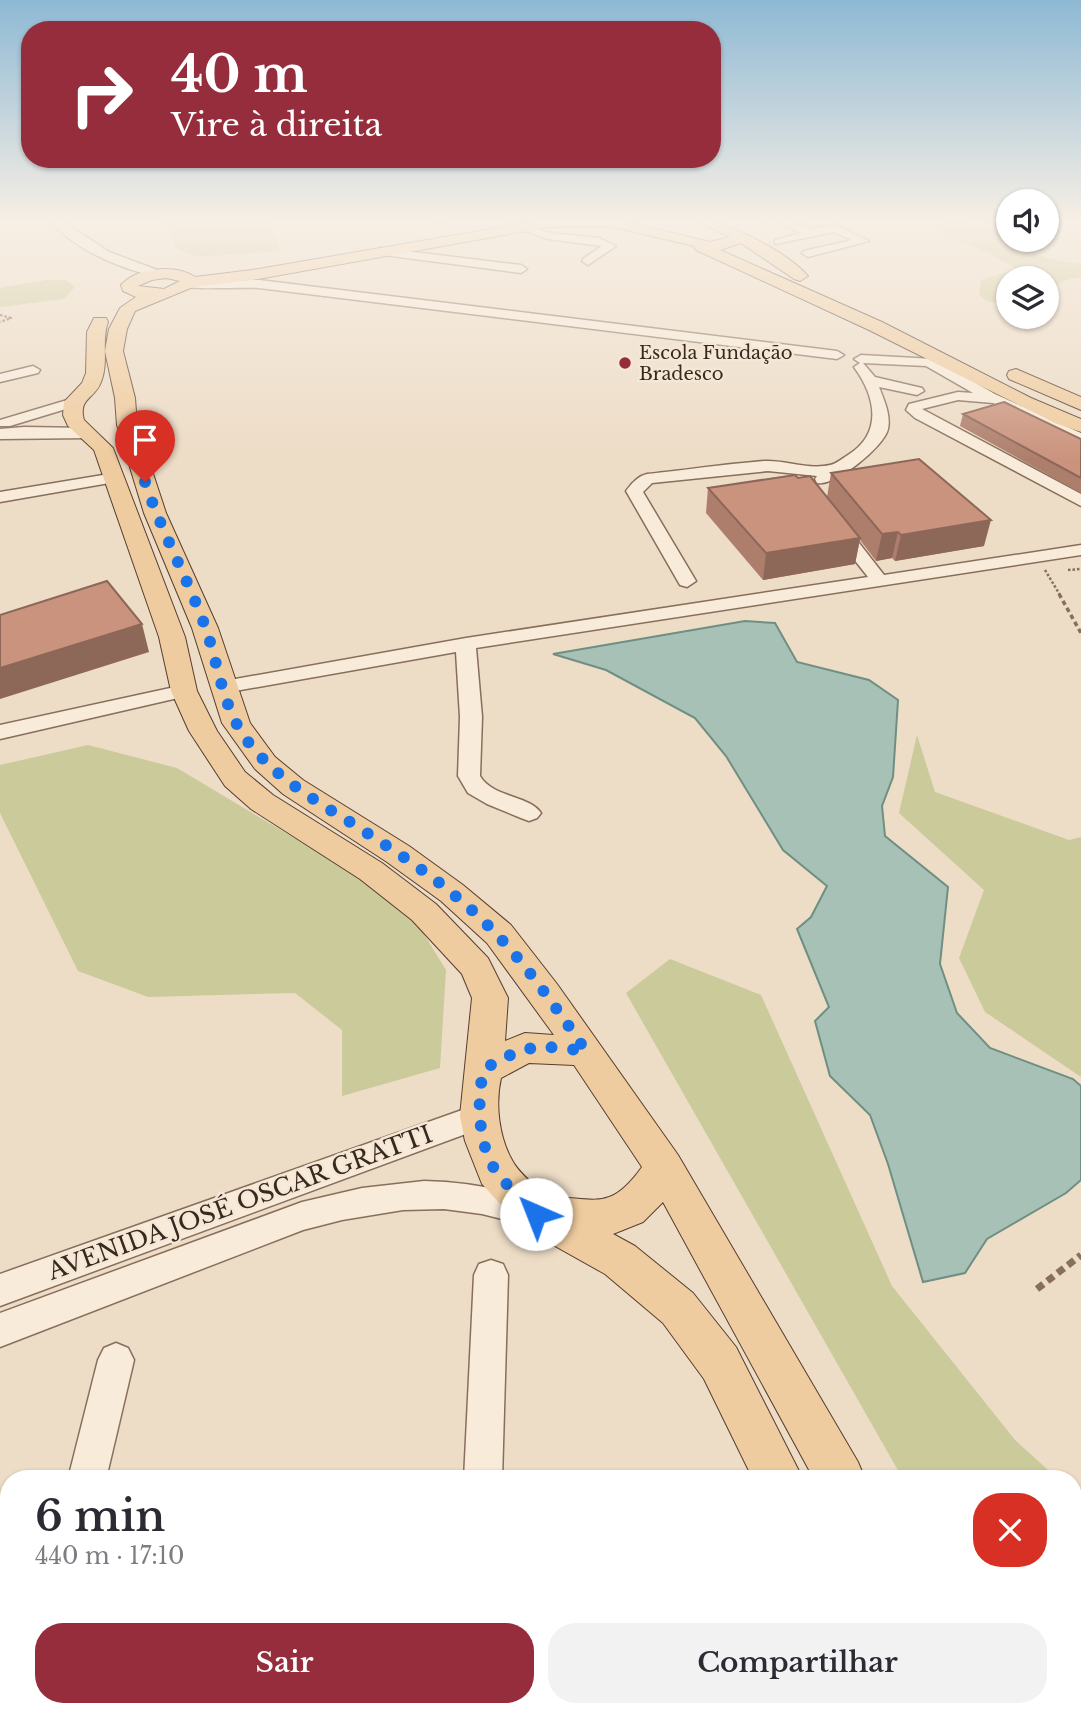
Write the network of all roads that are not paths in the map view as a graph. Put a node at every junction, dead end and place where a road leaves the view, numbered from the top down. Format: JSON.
{"nodes":[{"id":1,"x":114,"y":300,"type":"edge"},
{"id":2,"x":138,"y":300,"type":"edge"},
{"id":3,"x":417,"y":300,"type":"edge"},
{"id":4,"x":819,"y":300,"type":"edge"},
{"id":5,"x":848,"y":300,"type":"edge"},
{"id":6,"x":931,"y":357,"type":"junction"},
{"id":7,"x":977,"y":358,"type":"dead end"},
{"id":8,"x":864,"y":368,"type":"junction"},
{"id":9,"x":1000,"y":368,"type":"dead end"},
{"id":10,"x":33,"y":370,"type":"dead end"},
{"id":11,"x":951,"y":374,"type":"junction"},
{"id":12,"x":979,"y":377,"type":"junction"},
{"id":13,"x":0,"y":378,"type":"edge"},
{"id":14,"x":917,"y":391,"type":"dead end"},
{"id":15,"x":996,"y":399,"type":"junction"},
{"id":16,"x":1075,"y":401,"type":"edge"},
{"id":17,"x":74,"y":402,"type":"junction"},
{"id":18,"x":1037,"y":408,"type":"junction"},
{"id":19,"x":126,"y":412,"type":"junction"},
{"id":20,"x":0,"y":424,"type":"edge"},
{"id":21,"x":1081,"y":426,"type":"edge"},
{"id":22,"x":88,"y":433,"type":"junction"},
{"id":23,"x":0,"y":434,"type":"edge"},
{"id":24,"x":1081,"y":439,"type":"edge"},
{"id":25,"x":776,"y":468,"type":"junction"},
{"id":26,"x":834,"y":470,"type":"junction"},
{"id":27,"x":115,"y":478,"type":"junction"},
{"id":28,"x":0,"y":497,"type":"edge"},
{"id":29,"x":1081,"y":501,"type":"edge"},
{"id":30,"x":828,"y":516,"type":"edge"},
{"id":31,"x":1081,"y":550,"type":"edge"},
{"id":32,"x":875,"y":573,"type":"dead end"},
{"id":33,"x":687,"y":581,"type":"dead end"},
{"id":34,"x":466,"y":644,"type":"junction"},
{"id":35,"x":224,"y":687,"type":"junction"},
{"id":36,"x":184,"y":691,"type":"junction"},
{"id":37,"x":0,"y":732,"type":"edge"},
{"id":38,"x":529,"y":813,"type":"dead end"},
{"id":39,"x":586,"y":1051,"type":"junction"},
{"id":40,"x":484,"y":1069,"type":"junction"},
{"id":41,"x":479,"y":1116,"type":"junction"},
{"id":42,"x":664,"y":1167,"type":"junction"},
{"id":43,"x":536,"y":1214,"type":"junction"},
{"id":44,"x":491,"y":1275,"type":"dead end"},
{"id":45,"x":0,"y":1290,"type":"edge"},
{"id":46,"x":0,"y":1330,"type":"edge"},
{"id":47,"x":116,"y":1360,"type":"dead end"},
{"id":48,"x":89,"y":1470,"type":"edge"},
{"id":49,"x":483,"y":1470,"type":"edge"},
{"id":50,"x":774,"y":1470,"type":"edge"},
{"id":51,"x":836,"y":1470,"type":"edge"}],
"edges":[{"from":1,"to":17,"type":"main road"},
{"from":2,"to":19,"type":"main road"},
{"from":3,"to":8,"type":"street"},
{"from":4,"to":6,"type":"main road"},
{"from":5,"to":7,"type":"main road"},
{"from":6,"to":8,"type":"street"},
{"from":6,"to":11,"type":"street"},
{"from":6,"to":12,"type":"main road"},
{"from":8,"to":14,"type":"street"},
{"from":8,"to":26,"type":"street"},
{"from":9,"to":16,"type":"main road"},
{"from":10,"to":13,"type":"street"},
{"from":11,"to":12,"type":"street"},
{"from":11,"to":15,"type":"street"},
{"from":12,"to":18,"type":"main road"},
{"from":15,"to":24,"type":"street"},
{"from":15,"to":29,"type":"street"},
{"from":16,"to":18,"type":"main road"},
{"from":17,"to":19,"type":"main road"},
{"from":17,"to":20,"type":"street"},
{"from":17,"to":22,"type":"main road"},
{"from":18,"to":21,"type":"main road"},
{"from":19,"to":22,"type":"main road"},
{"from":19,"to":35,"type":"main road"},
{"from":22,"to":23,"type":"street"},
{"from":22,"to":27,"type":"main road"},
{"from":25,"to":26,"type":"street"},
{"from":25,"to":26,"type":"street"},
{"from":25,"to":33,"type":"street"},
{"from":27,"to":28,"type":"street"},
{"from":27,"to":36,"type":"main road"},
{"from":30,"to":32,"type":"street"},
{"from":31,"to":34,"type":"street"},
{"from":34,"to":35,"type":"street"},
{"from":34,"to":38,"type":"street"},
{"from":35,"to":39,"type":"main road"},
{"from":36,"to":37,"type":"street"},
{"from":36,"to":40,"type":"main road"},
{"from":39,"to":40,"type":"main road"},
{"from":39,"to":42,"type":"main road"},
{"from":40,"to":41,"type":"main road"},
{"from":41,"to":43,"type":"main road"},
{"from":41,"to":45,"type":"street","name":"AVENIDA JOSÉ OSCAR GRATTI"},
{"from":42,"to":43,"type":"main road"},
{"from":42,"to":51,"type":"main road"},
{"from":43,"to":46,"type":"street","name":"AVENIDA JOSÉ OSCAR GRATTI"},
{"from":43,"to":50,"type":"main road"},
{"from":44,"to":49,"type":"street"},
{"from":47,"to":48,"type":"street"}]}
